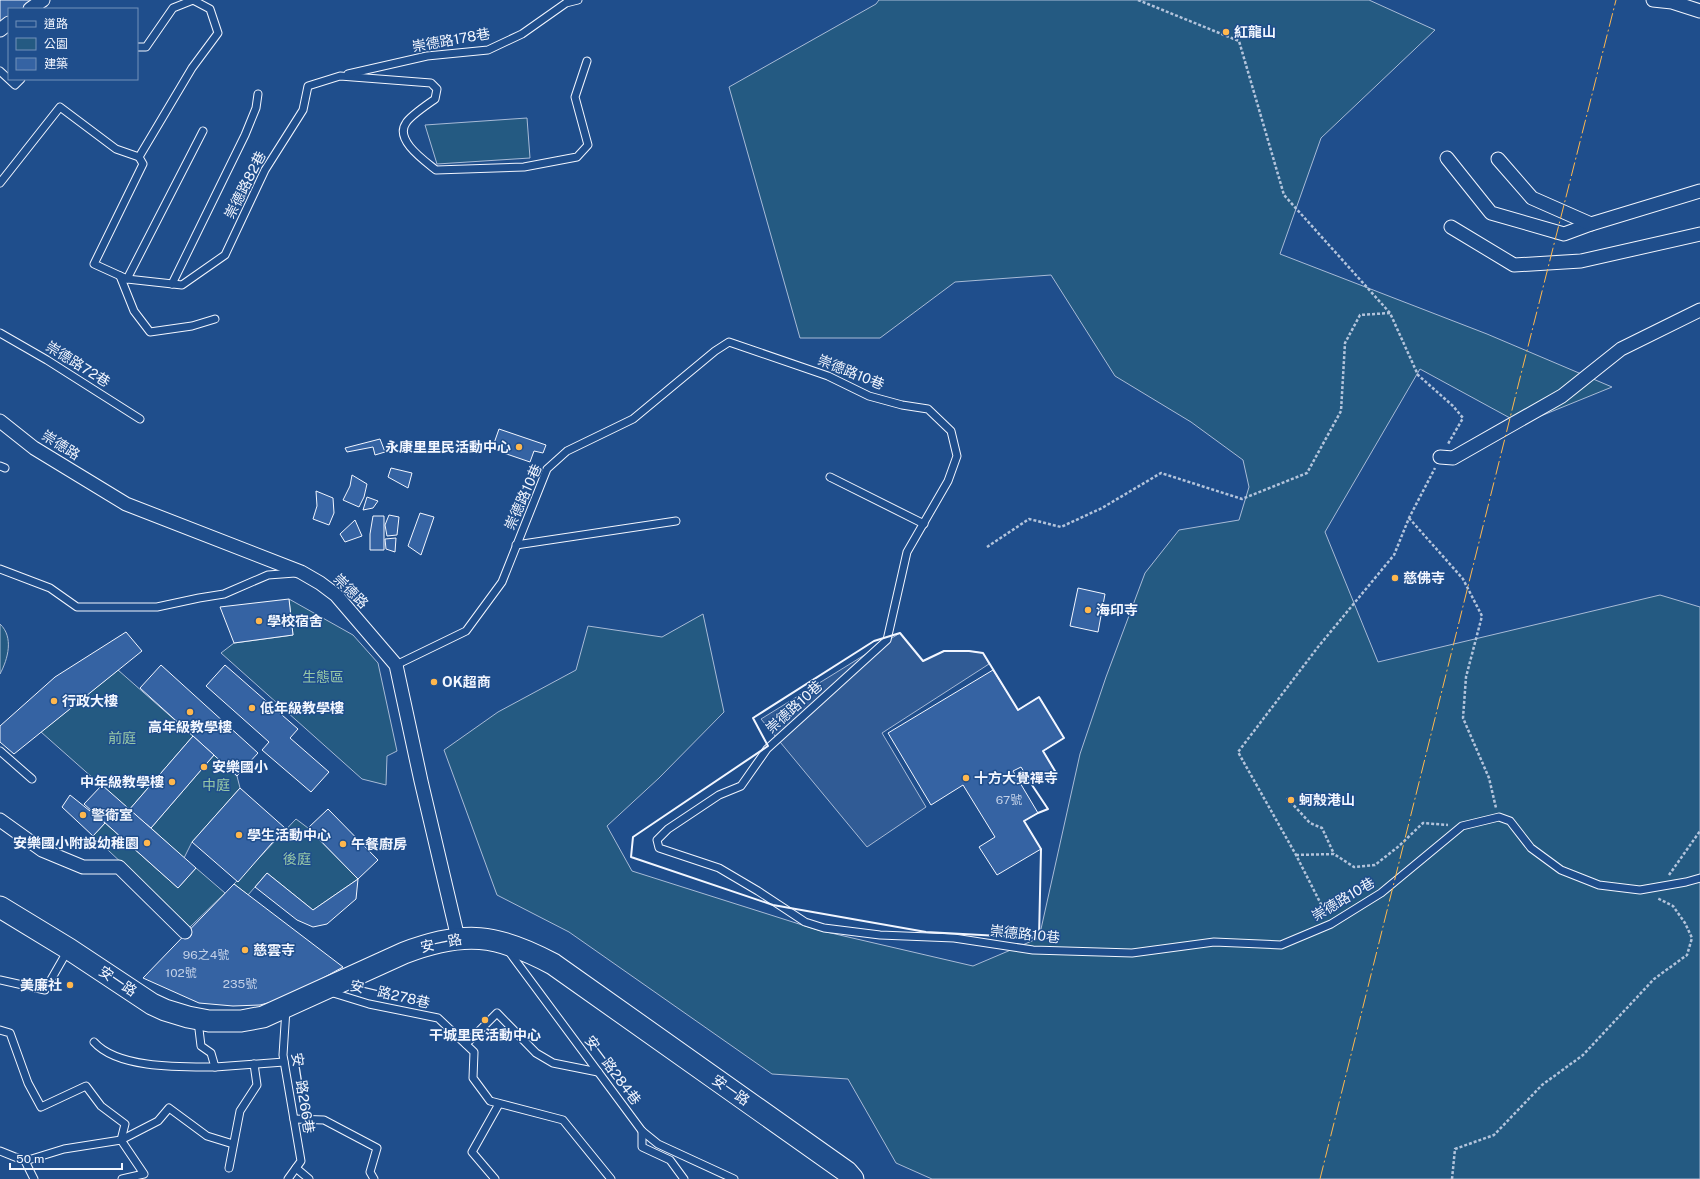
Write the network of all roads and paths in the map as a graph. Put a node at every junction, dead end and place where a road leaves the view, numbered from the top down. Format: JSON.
{"nodes":[{"id":1,"x":43,"y":0,"type":"edge"},
{"id":2,"x":578,"y":0,"type":"edge"},
{"id":3,"x":1138,"y":0,"type":"edge"},
{"id":4,"x":1653,"y":0,"type":"edge"},
{"id":5,"x":31,"y":8,"type":"edge"},
{"id":6,"x":1700,"y":11,"type":"edge"},
{"id":7,"x":8,"y":24,"type":"edge"},
{"id":8,"x":0,"y":30,"type":"edge"},
{"id":9,"x":138,"y":47,"type":"edge"},
{"id":10,"x":587,"y":60,"type":"dead end"},
{"id":11,"x":0,"y":71,"type":"edge"},
{"id":12,"x":340,"y":76,"type":"junction"},
{"id":13,"x":8,"y":78,"type":"edge"},
{"id":14,"x":10,"y":80,"type":"edge"},
{"id":15,"x":20,"y":80,"type":"edge"},
{"id":16,"x":258,"y":94,"type":"dead end"},
{"id":17,"x":203,"y":131,"type":"dead end"},
{"id":18,"x":139,"y":157,"type":"junction"},
{"id":19,"x":1447,"y":158,"type":"dead end"},
{"id":20,"x":1498,"y":159,"type":"dead end"},
{"id":21,"x":0,"y":183,"type":"edge"},
{"id":22,"x":1700,"y":191,"type":"edge"},
{"id":23,"x":1591,"y":224,"type":"junction"},
{"id":24,"x":1451,"y":227,"type":"dead end"},
{"id":25,"x":1700,"y":235,"type":"edge"},
{"id":26,"x":120,"y":276,"type":"junction"},
{"id":27,"x":127,"y":279,"type":"junction"},
{"id":28,"x":172,"y":284,"type":"junction"},
{"id":29,"x":1700,"y":310,"type":"edge"},
{"id":30,"x":1390,"y":313,"type":"junction"},
{"id":31,"x":215,"y":319,"type":"dead end"},
{"id":32,"x":0,"y":332,"type":"edge"},
{"id":33,"x":140,"y":419,"type":"dead end"},
{"id":34,"x":0,"y":421,"type":"edge"},
{"id":35,"x":1440,"y":457,"type":"junction"},
{"id":36,"x":830,"y":477,"type":"dead end"},
{"id":37,"x":1409,"y":518,"type":"junction"},
{"id":38,"x":676,"y":521,"type":"dead end"},
{"id":39,"x":924,"y":524,"type":"junction"},
{"id":40,"x":516,"y":544,"type":"junction"},
{"id":41,"x":987,"y":548,"type":"dead end"},
{"id":42,"x":0,"y":569,"type":"edge"},
{"id":43,"x":301,"y":572,"type":"junction"},
{"id":44,"x":396,"y":665,"type":"junction"},
{"id":45,"x":0,"y":751,"type":"edge"},
{"id":46,"x":32,"y":778,"type":"dead end"},
{"id":47,"x":1287,"y":798,"type":"dead end"},
{"id":48,"x":1498,"y":817,"type":"junction"},
{"id":49,"x":0,"y":820,"type":"edge"},
{"id":50,"x":1462,"y":826,"type":"junction"},
{"id":51,"x":1700,"y":831,"type":"edge"},
{"id":52,"x":1334,"y":854,"type":"junction"},
{"id":53,"x":1296,"y":855,"type":"junction"},
{"id":54,"x":1700,"y":878,"type":"edge"},
{"id":55,"x":1660,"y":886,"type":"junction"},
{"id":56,"x":1640,"y":890,"type":"junction"},
{"id":57,"x":0,"y":908,"type":"edge"},
{"id":58,"x":1332,"y":924,"type":"junction"},
{"id":59,"x":186,"y":932,"type":"dead end"},
{"id":60,"x":458,"y":938,"type":"junction"},
{"id":61,"x":501,"y":941,"type":"junction"},
{"id":62,"x":69,"y":949,"type":"junction"},
{"id":63,"x":0,"y":980,"type":"edge"},
{"id":64,"x":322,"y":990,"type":"junction"},
{"id":65,"x":286,"y":1006,"type":"junction"},
{"id":66,"x":197,"y":1019,"type":"junction"},
{"id":67,"x":0,"y":1030,"type":"edge"},
{"id":68,"x":94,"y":1042,"type":"dead end"},
{"id":69,"x":466,"y":1044,"type":"junction"},
{"id":70,"x":284,"y":1062,"type":"junction"},
{"id":71,"x":254,"y":1064,"type":"junction"},
{"id":72,"x":215,"y":1067,"type":"junction"},
{"id":73,"x":598,"y":1072,"type":"junction"},
{"id":74,"x":500,"y":1104,"type":"junction"},
{"id":75,"x":294,"y":1119,"type":"junction"},
{"id":76,"x":642,"y":1131,"type":"junction"},
{"id":77,"x":121,"y":1140,"type":"junction"},
{"id":78,"x":233,"y":1144,"type":"junction"},
{"id":79,"x":0,"y":1151,"type":"edge"},
{"id":80,"x":25,"y":1161,"type":"junction"},
{"id":81,"x":229,"y":1168,"type":"dead end"},
{"id":82,"x":296,"y":1168,"type":"junction"},
{"id":83,"x":34,"y":1179,"type":"edge"},
{"id":84,"x":122,"y":1179,"type":"edge"},
{"id":85,"x":288,"y":1179,"type":"edge"},
{"id":86,"x":309,"y":1179,"type":"edge"},
{"id":87,"x":374,"y":1179,"type":"edge"},
{"id":88,"x":495,"y":1179,"type":"edge"},
{"id":89,"x":611,"y":1179,"type":"edge"},
{"id":90,"x":684,"y":1179,"type":"edge"},
{"id":91,"x":734,"y":1179,"type":"edge"},
{"id":92,"x":853,"y":1179,"type":"edge"},
{"id":93,"x":1452,"y":1179,"type":"edge"}],
"edges":[{"from":1,"to":5,"type":"street"},
{"from":2,"to":12,"type":"lane","name":"崇德路178巷"},
{"from":3,"to":30,"type":"path"},
{"from":4,"to":6,"type":"street"},
{"from":7,"to":8,"type":"street"},
{"from":9,"to":18,"type":"lane"},
{"from":10,"to":12,"type":"lane","name":"崇德路82巷"},
{"from":11,"to":13,"type":"lane"},
{"from":12,"to":28,"type":"lane","name":"崇德路82巷"},
{"from":14,"to":15,"type":"lane"},
{"from":16,"to":28,"type":"lane"},
{"from":17,"to":27,"type":"lane"},
{"from":18,"to":21,"type":"lane"},
{"from":18,"to":26,"type":"lane","name":"崇德路82巷"},
{"from":19,"to":23,"type":"street"},
{"from":20,"to":23,"type":"street"},
{"from":22,"to":23,"type":"street"},
{"from":24,"to":25,"type":"street"},
{"from":26,"to":27,"type":"lane","name":"崇德路82巷"},
{"from":26,"to":31,"type":"lane"},
{"from":27,"to":28,"type":"lane","name":"崇德路82巷"},
{"from":29,"to":35,"type":"street"},
{"from":30,"to":35,"type":"path"},
{"from":30,"to":41,"type":"path"},
{"from":32,"to":33,"type":"lane","name":"崇德路72巷"},
{"from":34,"to":43,"type":"street","name":"崇德路"},
{"from":35,"to":37,"type":"path"},
{"from":36,"to":39,"type":"lane"},
{"from":37,"to":48,"type":"path"},
{"from":37,"to":53,"type":"path"},
{"from":38,"to":40,"type":"lane"},
{"from":39,"to":40,"type":"lane","name":"崇德路10巷"},
{"from":39,"to":58,"type":"lane","name":"崇德路10巷"},
{"from":40,"to":44,"type":"lane","name":"崇德路10巷"},
{"from":42,"to":43,"type":"lane"},
{"from":43,"to":44,"type":"street","name":"崇德路"},
{"from":44,"to":60,"type":"street","name":"崇德路"},
{"from":45,"to":46,"type":"lane"},
{"from":47,"to":52,"type":"path"},
{"from":48,"to":50,"type":"lane"},
{"from":48,"to":56,"type":"lane"},
{"from":49,"to":59,"type":"street"},
{"from":50,"to":52,"type":"path"},
{"from":50,"to":58,"type":"lane","name":"崇德路10巷"},
{"from":51,"to":55,"type":"path"},
{"from":52,"to":53,"type":"path"},
{"from":53,"to":58,"type":"path"},
{"from":54,"to":55,"type":"lane"},
{"from":55,"to":56,"type":"lane"},
{"from":56,"to":93,"type":"path"},
{"from":57,"to":62,"type":"main road","name":"安一路"},
{"from":60,"to":61,"type":"main road","name":"安一路"},
{"from":60,"to":64,"type":"main road","name":"安一路"},
{"from":61,"to":73,"type":"lane","name":"安一路284巷"},
{"from":61,"to":92,"type":"main road","name":"安一路"},
{"from":62,"to":63,"type":"lane"},
{"from":62,"to":66,"type":"main road","name":"安一路"},
{"from":64,"to":65,"type":"main road","name":"安一路"},
{"from":64,"to":69,"type":"lane","name":"安一路278巷"},
{"from":65,"to":66,"type":"main road","name":"安一路"},
{"from":65,"to":70,"type":"lane","name":"安一路266巷"},
{"from":66,"to":72,"type":"lane"},
{"from":67,"to":77,"type":"lane"},
{"from":68,"to":72,"type":"lane"},
{"from":69,"to":73,"type":"lane"},
{"from":69,"to":74,"type":"lane"},
{"from":70,"to":71,"type":"lane"},
{"from":70,"to":75,"type":"lane","name":"安一路266巷"},
{"from":71,"to":72,"type":"lane"},
{"from":71,"to":78,"type":"lane"},
{"from":73,"to":76,"type":"lane","name":"安一路284巷"},
{"from":74,"to":88,"type":"lane"},
{"from":74,"to":89,"type":"lane"},
{"from":75,"to":82,"type":"lane","name":"安一路266巷"},
{"from":75,"to":87,"type":"lane"},
{"from":76,"to":90,"type":"lane"},
{"from":76,"to":91,"type":"lane","name":"安一路284巷"},
{"from":77,"to":78,"type":"lane"},
{"from":77,"to":80,"type":"lane"},
{"from":77,"to":84,"type":"lane"},
{"from":78,"to":81,"type":"lane"},
{"from":79,"to":80,"type":"lane"},
{"from":80,"to":83,"type":"lane"},
{"from":82,"to":85,"type":"lane","name":"安一路266巷"},
{"from":82,"to":86,"type":"lane"}]}
